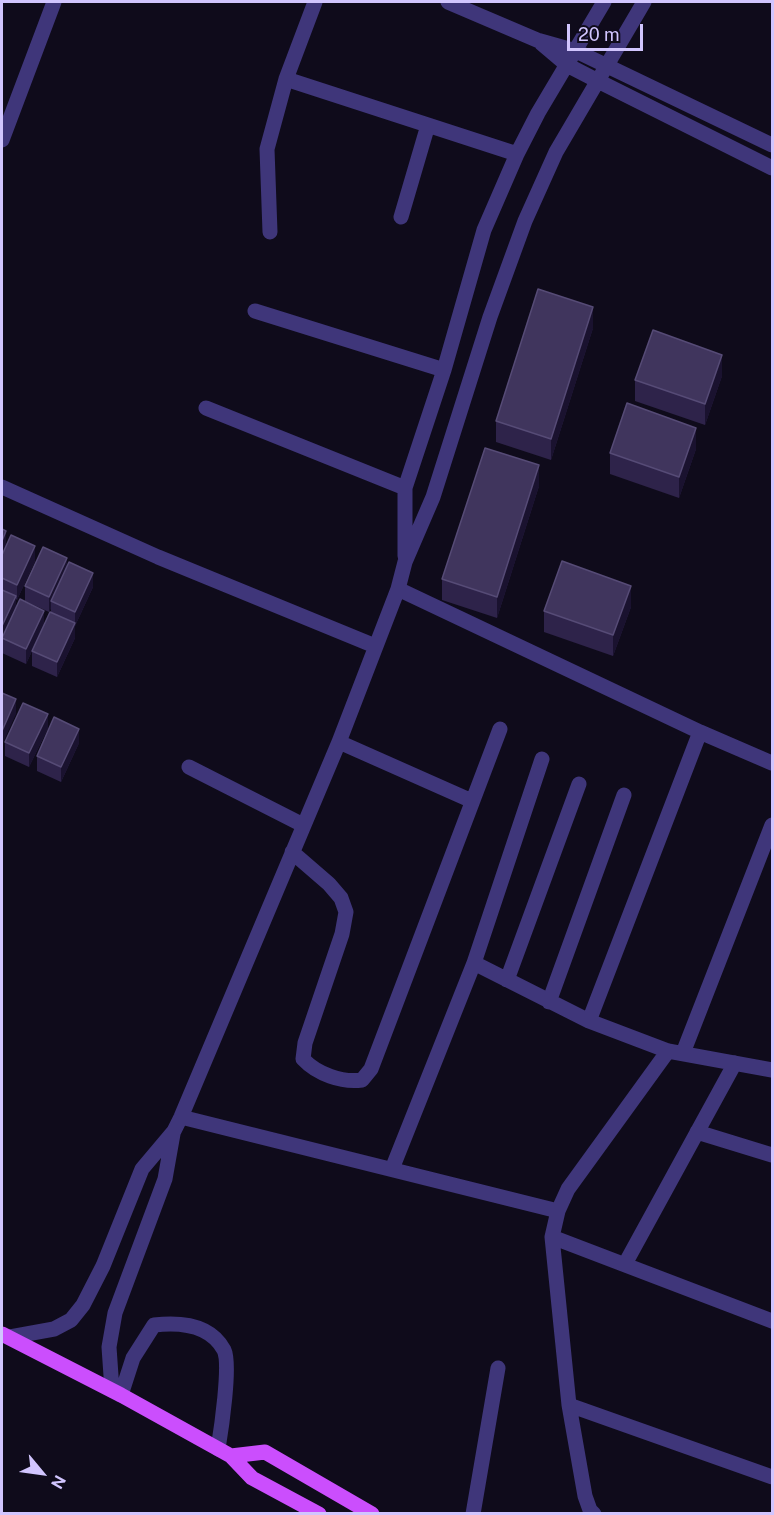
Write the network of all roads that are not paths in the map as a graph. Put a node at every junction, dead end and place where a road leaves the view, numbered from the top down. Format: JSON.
{"nodes":[{"id":1,"x":54,"y":2,"type":"edge"},
{"id":2,"x":315,"y":2,"type":"edge"},
{"id":3,"x":448,"y":2,"type":"edge"},
{"id":4,"x":604,"y":2,"type":"edge"},
{"id":5,"x":644,"y":2,"type":"edge"},
{"id":6,"x":537,"y":40,"type":"junction"},
{"id":7,"x":576,"y":51,"type":"junction"},
{"id":8,"x":567,"y":65,"type":"junction"},
{"id":9,"x":607,"y":65,"type":"junction"},
{"id":10,"x":286,"y":79,"type":"junction"},
{"id":11,"x":598,"y":81,"type":"junction"},
{"id":12,"x":428,"y":125,"type":"junction"},
{"id":13,"x":2,"y":140,"type":"edge"},
{"id":14,"x":772,"y":145,"type":"edge"},
{"id":15,"x":517,"y":154,"type":"junction"},
{"id":16,"x":772,"y":168,"type":"edge"},
{"id":17,"x":401,"y":217,"type":"dead end"},
{"id":18,"x":270,"y":232,"type":"dead end"},
{"id":19,"x":255,"y":311,"type":"dead end"},
{"id":20,"x":444,"y":370,"type":"junction"},
{"id":21,"x":206,"y":408,"type":"dead end"},
{"id":22,"x":2,"y":488,"type":"edge"},
{"id":23,"x":405,"y":488,"type":"junction"},
{"id":24,"x":405,"y":562,"type":"junction"},
{"id":25,"x":398,"y":589,"type":"junction"},
{"id":26,"x":375,"y":646,"type":"junction"},
{"id":27,"x":500,"y":729,"type":"dead end"},
{"id":28,"x":700,"y":732,"type":"junction"},
{"id":29,"x":339,"y":742,"type":"junction"},
{"id":30,"x":542,"y":759,"type":"dead end"},
{"id":31,"x":772,"y":763,"type":"edge"},
{"id":32,"x":189,"y":767,"type":"dead end"},
{"id":33,"x":579,"y":784,"type":"dead end"},
{"id":34,"x":624,"y":795,"type":"dead end"},
{"id":35,"x":472,"y":801,"type":"junction"},
{"id":36,"x":303,"y":825,"type":"junction"},
{"id":37,"x":772,"y":825,"type":"edge"},
{"id":38,"x":292,"y":852,"type":"junction"},
{"id":39,"x":474,"y":963,"type":"junction"},
{"id":40,"x":507,"y":981,"type":"junction"},
{"id":41,"x":549,"y":1002,"type":"junction"},
{"id":42,"x":589,"y":1021,"type":"junction"},
{"id":43,"x":675,"y":1052,"type":"junction"},
{"id":44,"x":735,"y":1063,"type":"junction"},
{"id":45,"x":772,"y":1070,"type":"edge"},
{"id":46,"x":177,"y":1124,"type":"junction"},
{"id":47,"x":697,"y":1132,"type":"junction"},
{"id":48,"x":772,"y":1155,"type":"edge"},
{"id":49,"x":392,"y":1168,"type":"junction"},
{"id":50,"x":558,"y":1211,"type":"junction"},
{"id":51,"x":552,"y":1237,"type":"junction"},
{"id":52,"x":625,"y":1264,"type":"junction"},
{"id":53,"x":772,"y":1321,"type":"edge"},
{"id":54,"x":6,"y":1336,"type":"edge"},
{"id":55,"x":498,"y":1368,"type":"dead end"},
{"id":56,"x":116,"y":1393,"type":"junction"},
{"id":57,"x":569,"y":1405,"type":"junction"},
{"id":58,"x":225,"y":1453,"type":"junction"},
{"id":59,"x":772,"y":1477,"type":"edge"},
{"id":60,"x":319,"y":1514,"type":"edge"},
{"id":61,"x":372,"y":1514,"type":"edge"},
{"id":62,"x":473,"y":1514,"type":"edge"},
{"id":63,"x":594,"y":1514,"type":"edge"}],
"edges":[{"from":1,"to":13,"type":"street"},
{"from":2,"to":10,"type":"street"},
{"from":3,"to":6,"type":"street"},
{"from":4,"to":7,"type":"street"},
{"from":5,"to":9,"type":"street"},
{"from":6,"to":7,"type":"street"},
{"from":6,"to":8,"type":"street"},
{"from":7,"to":8,"type":"street"},
{"from":7,"to":9,"type":"street"},
{"from":8,"to":11,"type":"street"},
{"from":8,"to":15,"type":"street"},
{"from":9,"to":11,"type":"street"},
{"from":9,"to":14,"type":"street"},
{"from":10,"to":12,"type":"street"},
{"from":10,"to":18,"type":"street"},
{"from":11,"to":16,"type":"street"},
{"from":11,"to":24,"type":"street"},
{"from":12,"to":15,"type":"street"},
{"from":12,"to":17,"type":"street"},
{"from":15,"to":20,"type":"street"},
{"from":19,"to":20,"type":"street"},
{"from":20,"to":23,"type":"street"},
{"from":21,"to":23,"type":"street"},
{"from":22,"to":26,"type":"street"},
{"from":23,"to":24,"type":"street"},
{"from":24,"to":25,"type":"street"},
{"from":25,"to":26,"type":"street"},
{"from":25,"to":28,"type":"street"},
{"from":26,"to":29,"type":"street"},
{"from":27,"to":35,"type":"street"},
{"from":28,"to":31,"type":"street"},
{"from":28,"to":42,"type":"street"},
{"from":29,"to":35,"type":"street"},
{"from":29,"to":36,"type":"street"},
{"from":30,"to":39,"type":"street"},
{"from":32,"to":36,"type":"street"},
{"from":33,"to":40,"type":"street"},
{"from":34,"to":41,"type":"street"},
{"from":35,"to":38,"type":"street"},
{"from":36,"to":38,"type":"street"},
{"from":37,"to":43,"type":"street"},
{"from":38,"to":46,"type":"street"},
{"from":39,"to":40,"type":"street"},
{"from":39,"to":49,"type":"street"},
{"from":40,"to":41,"type":"street"},
{"from":41,"to":42,"type":"street"},
{"from":42,"to":43,"type":"street"},
{"from":43,"to":44,"type":"street"},
{"from":43,"to":50,"type":"street"},
{"from":44,"to":45,"type":"street"},
{"from":44,"to":47,"type":"street"},
{"from":46,"to":49,"type":"street"},
{"from":46,"to":54,"type":"street"},
{"from":46,"to":56,"type":"street"},
{"from":47,"to":48,"type":"street"},
{"from":47,"to":52,"type":"street"},
{"from":49,"to":50,"type":"street"},
{"from":50,"to":51,"type":"street"},
{"from":51,"to":52,"type":"street"},
{"from":51,"to":57,"type":"street"},
{"from":52,"to":53,"type":"street"},
{"from":54,"to":56,"type":"main road"},
{"from":55,"to":62,"type":"street"},
{"from":56,"to":58,"type":"main road"},
{"from":56,"to":58,"type":"street"},
{"from":57,"to":59,"type":"street"},
{"from":57,"to":63,"type":"street"},
{"from":58,"to":60,"type":"main road"},
{"from":58,"to":61,"type":"main road"}]}
